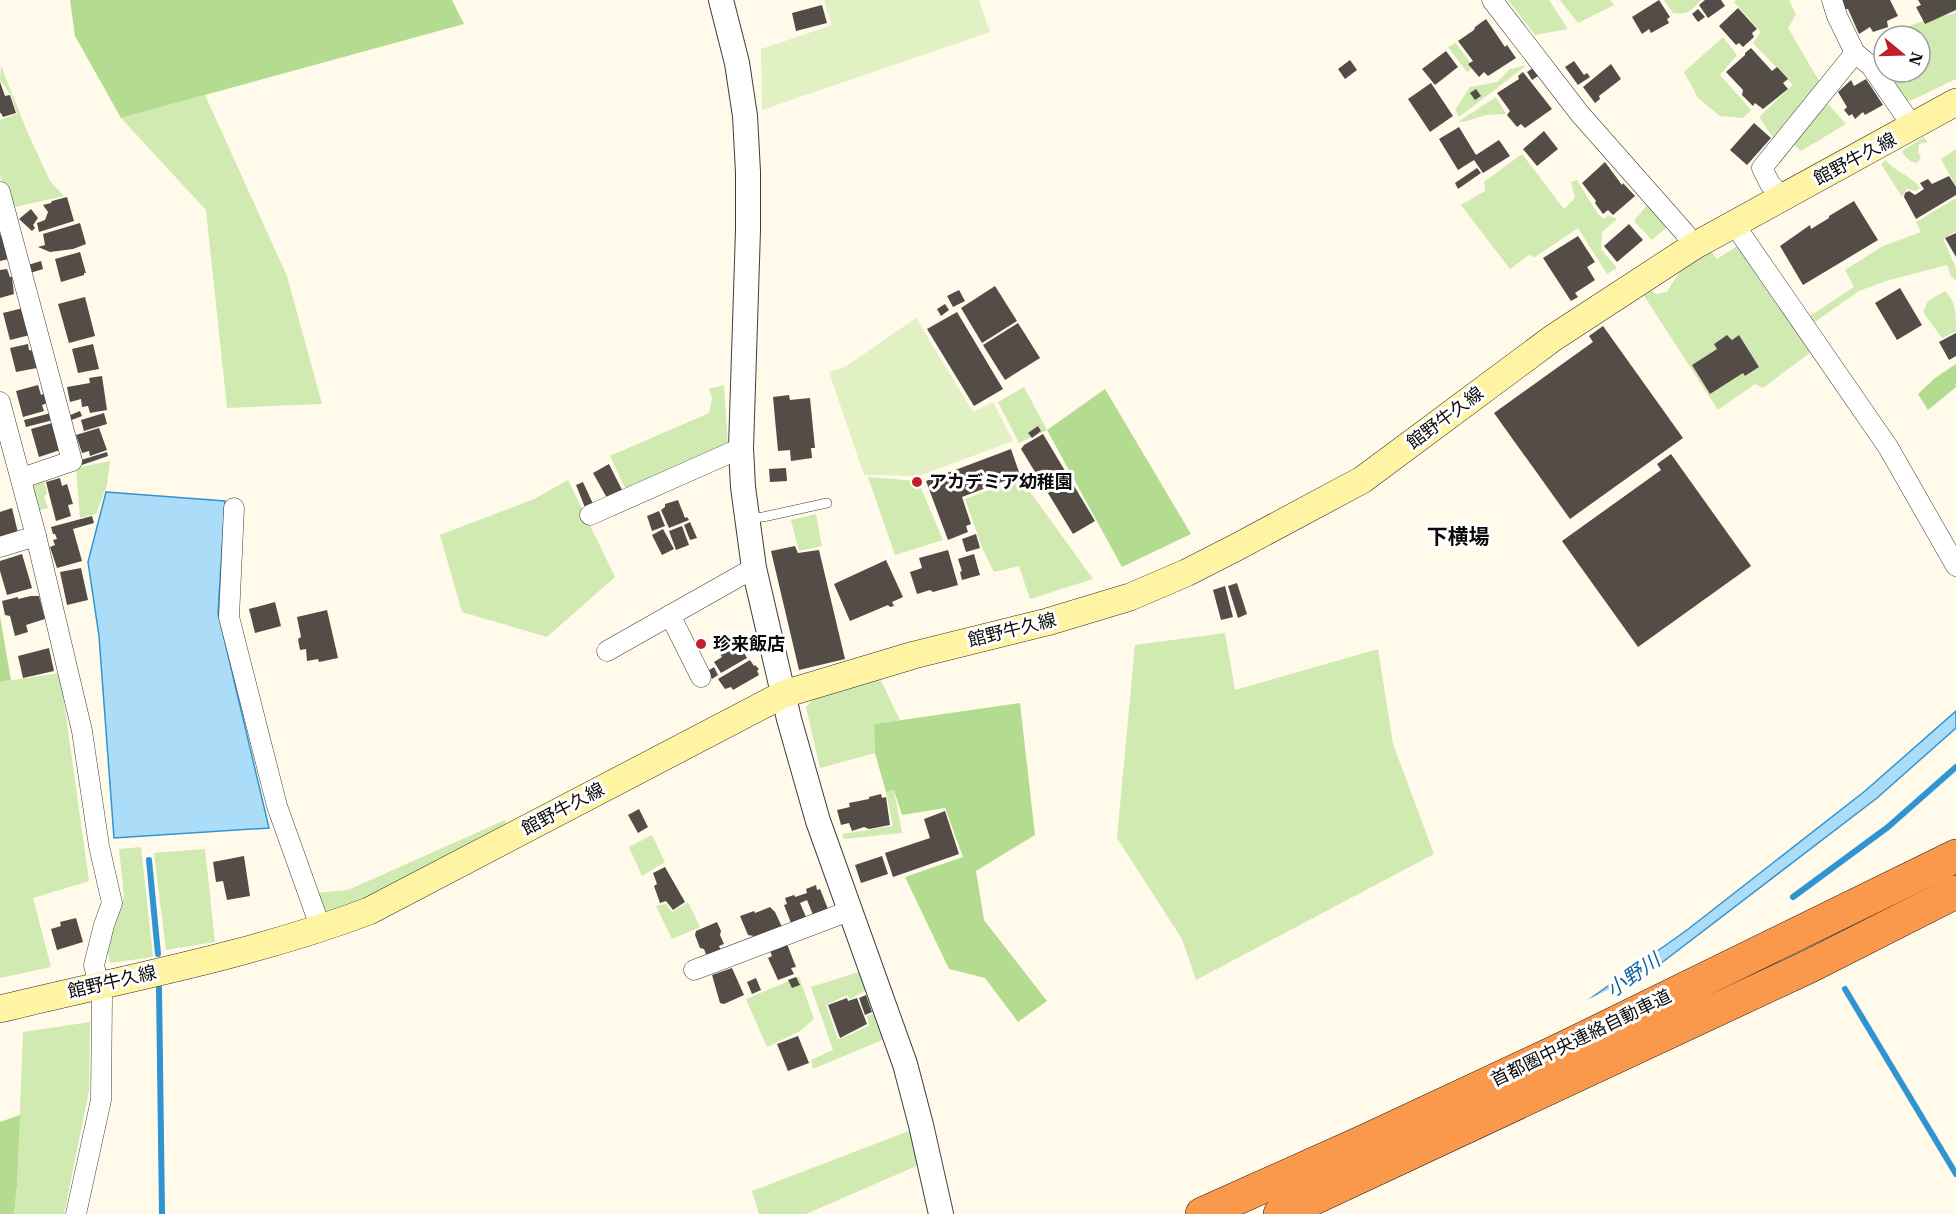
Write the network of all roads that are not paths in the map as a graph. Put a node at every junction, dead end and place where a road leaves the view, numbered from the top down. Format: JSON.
{"nodes":[{"id":1,"x":722,"y":0,"type":"edge"},
{"id":2,"x":1492,"y":0,"type":"edge"},
{"id":3,"x":1832,"y":0,"type":"edge"},
{"id":4,"x":1855,"y":53,"type":"junction"},
{"id":5,"x":1956,"y":102,"type":"edge"},
{"id":6,"x":1913,"y":127,"type":"junction"},
{"id":7,"x":0,"y":192,"type":"edge"},
{"id":8,"x":1783,"y":197,"type":"junction"},
{"id":9,"x":1734,"y":224,"type":"junction"},
{"id":10,"x":1694,"y":246,"type":"junction"},
{"id":11,"x":0,"y":402,"type":"edge"},
{"id":12,"x":741,"y":448,"type":"junction"},
{"id":13,"x":22,"y":478,"type":"junction"},
{"id":14,"x":827,"y":503,"type":"dead end"},
{"id":15,"x":234,"y":508,"type":"dead end"},
{"id":16,"x":590,"y":515,"type":"dead end"},
{"id":17,"x":747,"y":518,"type":"junction"},
{"id":18,"x":36,"y":536,"type":"junction"},
{"id":19,"x":0,"y":547,"type":"edge"},
{"id":20,"x":1956,"y":566,"type":"edge"},
{"id":21,"x":754,"y":568,"type":"junction"},
{"id":22,"x":670,"y":615,"type":"junction"},
{"id":23,"x":607,"y":651,"type":"dead end"},
{"id":24,"x":701,"y":677,"type":"dead end"},
{"id":25,"x":784,"y":694,"type":"junction"},
{"id":26,"x":1956,"y":836,"type":"edge"},
{"id":27,"x":1956,"y":856,"type":"edge"},
{"id":28,"x":1956,"y":892,"type":"edge"},
{"id":29,"x":849,"y":911,"type":"junction"},
{"id":30,"x":1956,"y":912,"type":"edge"},
{"id":31,"x":321,"y":929,"type":"junction"},
{"id":32,"x":1794,"y":934,"type":"junction"},
{"id":33,"x":1810,"y":966,"type":"junction"},
{"id":34,"x":694,"y":970,"type":"dead end"},
{"id":35,"x":100,"y":984,"type":"junction"},
{"id":36,"x":0,"y":1009,"type":"edge"},
{"id":37,"x":76,"y":1214,"type":"edge"},
{"id":38,"x":941,"y":1214,"type":"edge"},
{"id":39,"x":1202,"y":1214,"type":"edge"},
{"id":40,"x":1280,"y":1214,"type":"edge"}],
"edges":[{"from":1,"to":12,"type":"street"},
{"from":2,"to":10,"type":"street"},
{"from":3,"to":4,"type":"street"},
{"from":4,"to":6,"type":"street"},
{"from":4,"to":8,"type":"street"},
{"from":5,"to":6,"type":"main road","name":"館野牛久線"},
{"from":6,"to":8,"type":"main road","name":"館野牛久線"},
{"from":7,"to":13,"type":"street"},
{"from":8,"to":9,"type":"main road","name":"館野牛久線"},
{"from":9,"to":10,"type":"main road","name":"館野牛久線"},
{"from":9,"to":20,"type":"street"},
{"from":10,"to":25,"type":"main road","name":"館野牛久線"},
{"from":11,"to":13,"type":"street"},
{"from":12,"to":16,"type":"street"},
{"from":12,"to":17,"type":"street"},
{"from":13,"to":18,"type":"street"},
{"from":14,"to":17,"type":"lane"},
{"from":15,"to":31,"type":"street"},
{"from":17,"to":21,"type":"street"},
{"from":18,"to":19,"type":"street"},
{"from":18,"to":35,"type":"street"},
{"from":21,"to":22,"type":"street"},
{"from":21,"to":25,"type":"street"},
{"from":22,"to":23,"type":"street"},
{"from":22,"to":24,"type":"street"},
{"from":25,"to":29,"type":"street"},
{"from":25,"to":31,"type":"main road","name":"館野牛久線"},
{"from":26,"to":32,"type":"highway"},
{"from":27,"to":32,"type":"highway","name":"首都圏中央連絡自動車道"},
{"from":28,"to":33,"type":"highway","name":"首都圏中央連絡自動車道"},
{"from":29,"to":34,"type":"street"},
{"from":29,"to":38,"type":"street"},
{"from":30,"to":33,"type":"highway"},
{"from":31,"to":35,"type":"main road","name":"館野牛久線"},
{"from":32,"to":39,"type":"highway","name":"首都圏中央連絡自動車道"},
{"from":33,"to":40,"type":"highway","name":"首都圏中央連絡自動車道"},
{"from":35,"to":36,"type":"main road","name":"館野牛久線"},
{"from":35,"to":37,"type":"street"}]}
